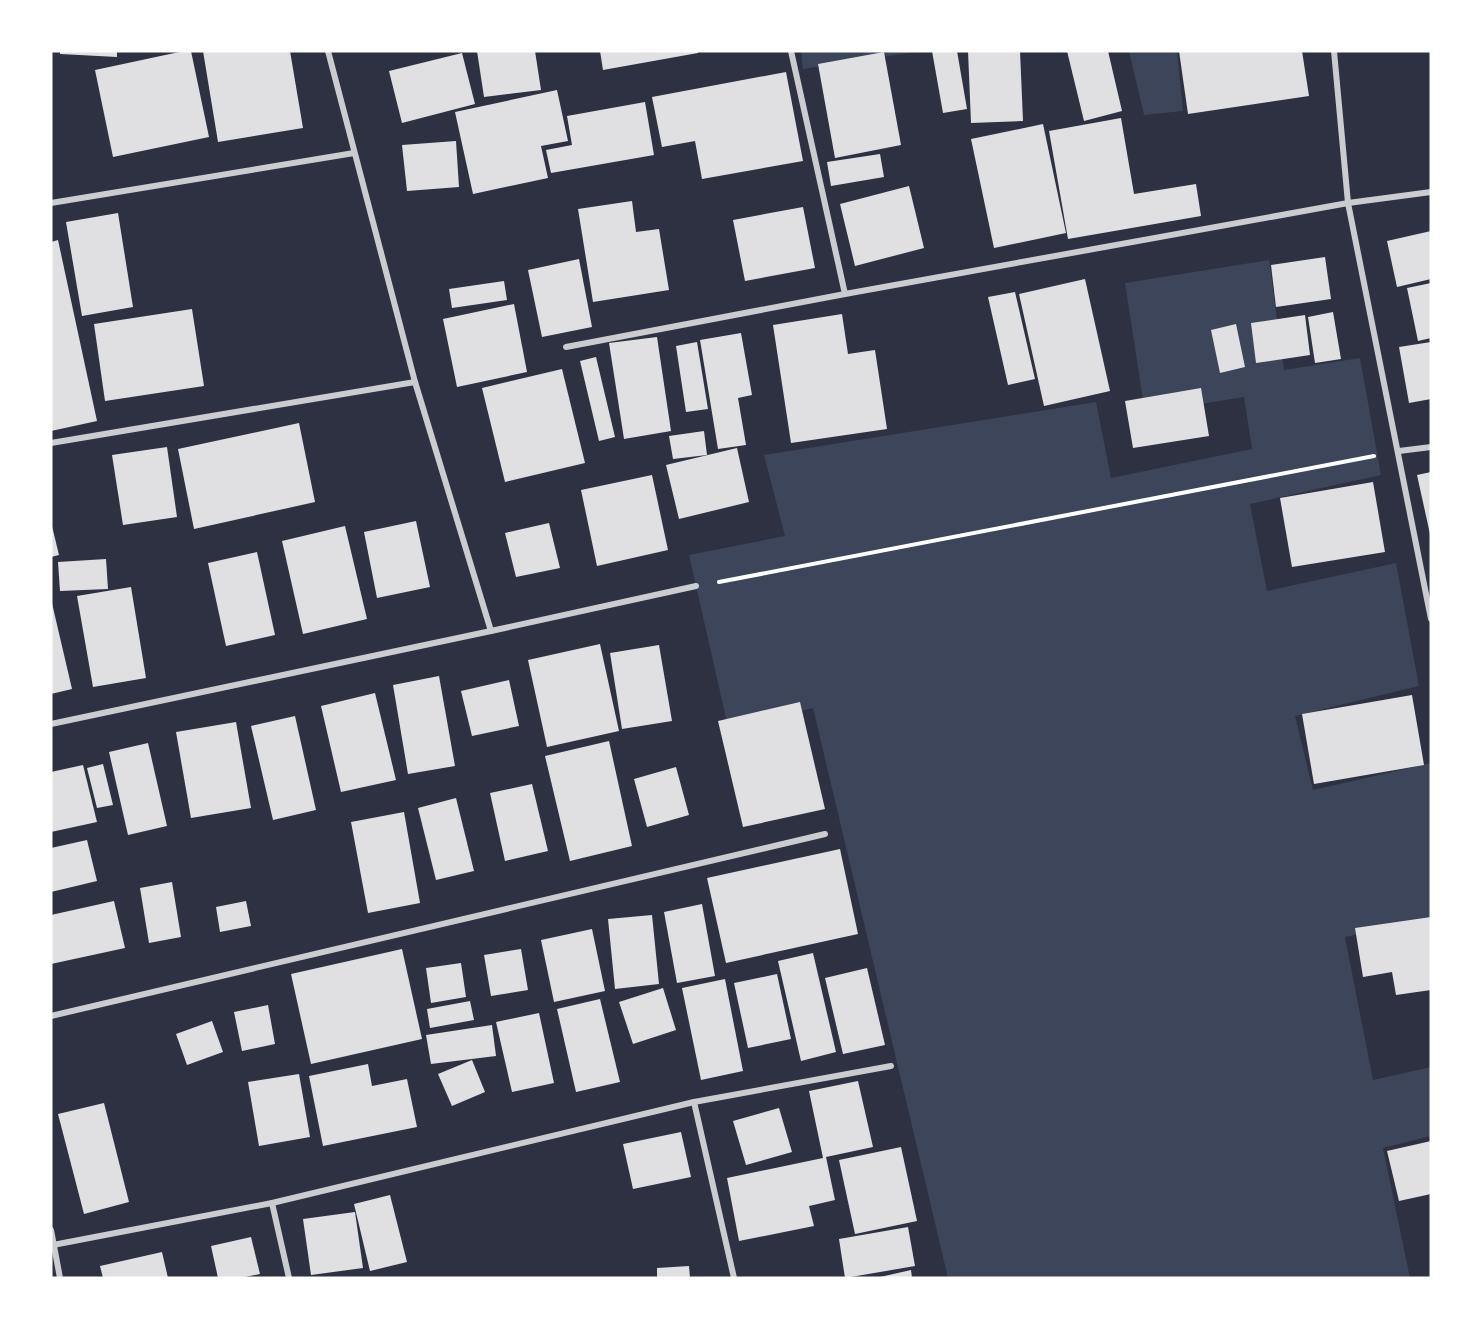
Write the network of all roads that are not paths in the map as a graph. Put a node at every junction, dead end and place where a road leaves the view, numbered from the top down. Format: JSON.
{"nodes":[{"id":1,"x":328,"y":51,"type":"edge"},
{"id":2,"x":790,"y":51,"type":"edge"},
{"id":3,"x":1334,"y":51,"type":"edge"},
{"id":4,"x":354,"y":153,"type":"junction"},
{"id":5,"x":1431,"y":192,"type":"edge"},
{"id":6,"x":51,"y":203,"type":"edge"},
{"id":7,"x":1348,"y":203,"type":"junction"},
{"id":8,"x":845,"y":294,"type":"junction"},
{"id":9,"x":566,"y":347,"type":"dead end"},
{"id":10,"x":415,"y":382,"type":"junction"},
{"id":11,"x":51,"y":442,"type":"edge"},
{"id":12,"x":1431,"y":447,"type":"edge"},
{"id":13,"x":1399,"y":451,"type":"junction"},
{"id":14,"x":696,"y":586,"type":"road end"},
{"id":15,"x":1431,"y":619,"type":"edge"},
{"id":16,"x":491,"y":631,"type":"junction"},
{"id":17,"x":51,"y":724,"type":"edge"},
{"id":18,"x":825,"y":834,"type":"dead end"},
{"id":19,"x":51,"y":1016,"type":"edge"},
{"id":20,"x":891,"y":1066,"type":"dead end"},
{"id":21,"x":694,"y":1102,"type":"junction"},
{"id":22,"x":272,"y":1203,"type":"junction"},
{"id":23,"x":51,"y":1230,"type":"edge"},
{"id":24,"x":53,"y":1245,"type":"junction"},
{"id":25,"x":60,"y":1278,"type":"edge"},
{"id":26,"x":289,"y":1278,"type":"edge"},
{"id":27,"x":734,"y":1278,"type":"edge"}],
"edges":[{"from":1,"to":4,"type":"street"},
{"from":2,"to":8,"type":"street"},
{"from":3,"to":7,"type":"street"},
{"from":4,"to":6,"type":"street"},
{"from":4,"to":10,"type":"street"},
{"from":5,"to":7,"type":"street"},
{"from":7,"to":8,"type":"street"},
{"from":7,"to":13,"type":"street"},
{"from":8,"to":9,"type":"street"},
{"from":10,"to":11,"type":"street"},
{"from":10,"to":16,"type":"street"},
{"from":12,"to":13,"type":"street"},
{"from":13,"to":15,"type":"street"},
{"from":14,"to":16,"type":"street"},
{"from":16,"to":17,"type":"street"},
{"from":18,"to":19,"type":"street"},
{"from":20,"to":21,"type":"street"},
{"from":21,"to":22,"type":"street"},
{"from":21,"to":27,"type":"street"},
{"from":22,"to":24,"type":"street"},
{"from":22,"to":26,"type":"street"},
{"from":23,"to":24,"type":"street"},
{"from":24,"to":25,"type":"street"}]}
